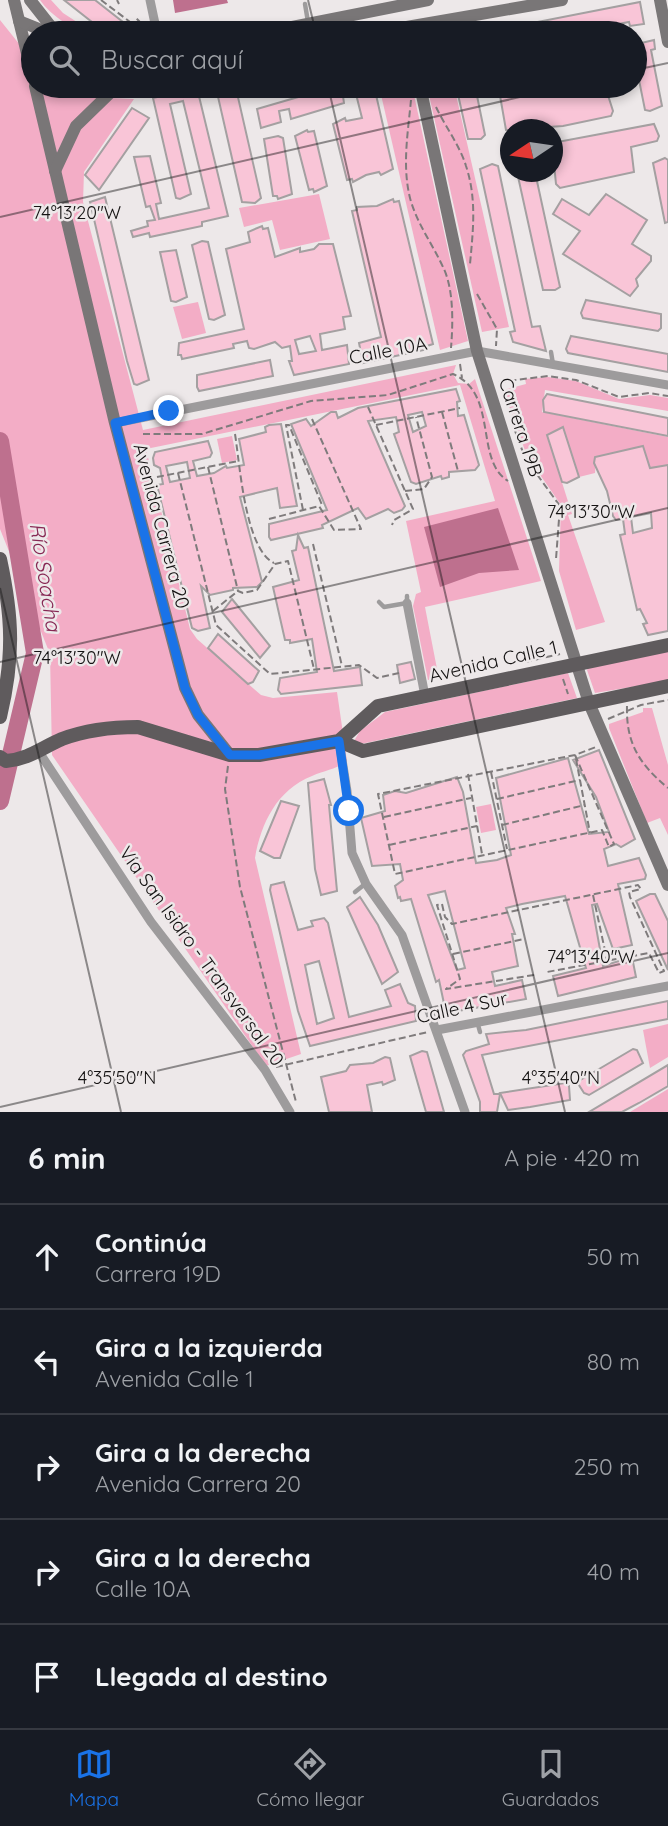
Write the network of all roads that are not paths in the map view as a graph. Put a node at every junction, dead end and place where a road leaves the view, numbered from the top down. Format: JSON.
{"nodes":[{"id":1,"x":14,"y":0,"type":"edge"},
{"id":2,"x":30,"y":0,"type":"edge"},
{"id":3,"x":150,"y":0,"type":"edge"},
{"id":4,"x":428,"y":0,"type":"edge"},
{"id":5,"x":562,"y":0,"type":"edge"},
{"id":6,"x":660,"y":0,"type":"edge"},
{"id":7,"x":305,"y":4,"type":"dead end"},
{"id":8,"x":19,"y":21,"type":"joint"},
{"id":9,"x":47,"y":21,"type":"edge"},
{"id":10,"x":154,"y":21,"type":"edge"},
{"id":11,"x":308,"y":21,"type":"edge"},
{"id":12,"x":318,"y":21,"type":"edge"},
{"id":13,"x":454,"y":21,"type":"edge"},
{"id":14,"x":21,"y":26,"type":"edge"},
{"id":15,"x":668,"y":43,"type":"edge"},
{"id":16,"x":38,"y":98,"type":"edge"},
{"id":17,"x":105,"y":98,"type":"edge"},
{"id":18,"x":422,"y":98,"type":"edge"},
{"id":19,"x":55,"y":172,"type":"junction"},
{"id":20,"x":477,"y":351,"type":"junction"},
{"id":21,"x":551,"y":352,"type":"dead end"},
{"id":22,"x":553,"y":364,"type":"junction"},
{"id":23,"x":668,"y":385,"type":"edge"},
{"id":24,"x":115,"y":423,"type":"junction"},
{"id":25,"x":0,"y":559,"type":"edge"},
{"id":26,"x":407,"y":599,"type":"joint"},
{"id":27,"x":379,"y":602,"type":"dead end"},
{"id":28,"x":668,"y":645,"type":"edge"},
{"id":29,"x":575,"y":663,"type":"junction"},
{"id":30,"x":668,"y":686,"type":"edge"},
{"id":31,"x":425,"y":696,"type":"junction"},
{"id":32,"x":589,"y":703,"type":"junction"},
{"id":33,"x":0,"y":717,"type":"edge"},
{"id":34,"x":339,"y":741,"type":"junction"},
{"id":35,"x":39,"y":752,"type":"junction"},
{"id":36,"x":230,"y":755,"type":"junction"},
{"id":37,"x":3,"y":759,"type":"edge"},
{"id":38,"x":366,"y":884,"type":"junction"},
{"id":39,"x":668,"y":886,"type":"edge"},
{"id":40,"x":355,"y":892,"type":"dead end"},
{"id":41,"x":668,"y":986,"type":"edge"},
{"id":42,"x":477,"y":1020,"type":"junction"},
{"id":43,"x":437,"y":1030,"type":"junction"},
{"id":44,"x":480,"y":1032,"type":"dead end"},
{"id":45,"x":290,"y":1112,"type":"edge"},
{"id":46,"x":465,"y":1112,"type":"edge"}],
"edges":[{"from":1,"to":8,"type":"street"},
{"from":2,"to":9,"type":"street"},
{"from":3,"to":10,"type":"street"},
{"from":4,"to":12,"type":"street"},
{"from":5,"to":13,"type":"street"},
{"from":6,"to":15,"type":"street"},
{"from":7,"to":11,"type":"lane"},
{"from":8,"to":14,"type":"street"},
{"from":16,"to":19,"type":"street","name":"Avenida Carrera 20"},
{"from":17,"to":19,"type":"street"},
{"from":18,"to":20,"type":"street","name":"Carrera 19B"},
{"from":19,"to":24,"type":"street","name":"Avenida Carrera 20"},
{"from":20,"to":22,"type":"street","name":"Calle 10A"},
{"from":20,"to":24,"type":"street","name":"Calle 10A"},
{"from":20,"to":29,"type":"street","name":"Carrera 19B"},
{"from":21,"to":22,"type":"lane"},
{"from":22,"to":23,"type":"street","name":"Calle 10A"},
{"from":24,"to":36,"type":"street","name":"Avenida Carrera 20"},
{"from":25,"to":33,"type":"main road"},
{"from":26,"to":27,"type":"lane"},
{"from":26,"to":31,"type":"street"},
{"from":28,"to":29,"type":"main road","name":"Avenida Calle 1"},
{"from":29,"to":31,"type":"main road","name":"Avenida Calle 1"},
{"from":29,"to":32,"type":"street","name":"Carrera 19B"},
{"from":30,"to":32,"type":"main road"},
{"from":31,"to":34,"type":"main road","name":"Avenida Calle 1"},
{"from":32,"to":34,"type":"main road"},
{"from":32,"to":39,"type":"street","name":"Carrera 19B"},
{"from":34,"to":36,"type":"main road"},
{"from":34,"to":38,"type":"street"},
{"from":35,"to":36,"type":"main road"},
{"from":35,"to":37,"type":"main road"},
{"from":35,"to":45,"type":"street","name":"Vía San Isidro - Transversal 20"},
{"from":38,"to":40,"type":"lane"},
{"from":38,"to":43,"type":"street"},
{"from":41,"to":42,"type":"street","name":"Calle 4 Sur"},
{"from":42,"to":43,"type":"street","name":"Calle 4 Sur"},
{"from":42,"to":44,"type":"lane"},
{"from":43,"to":46,"type":"street"}]}
